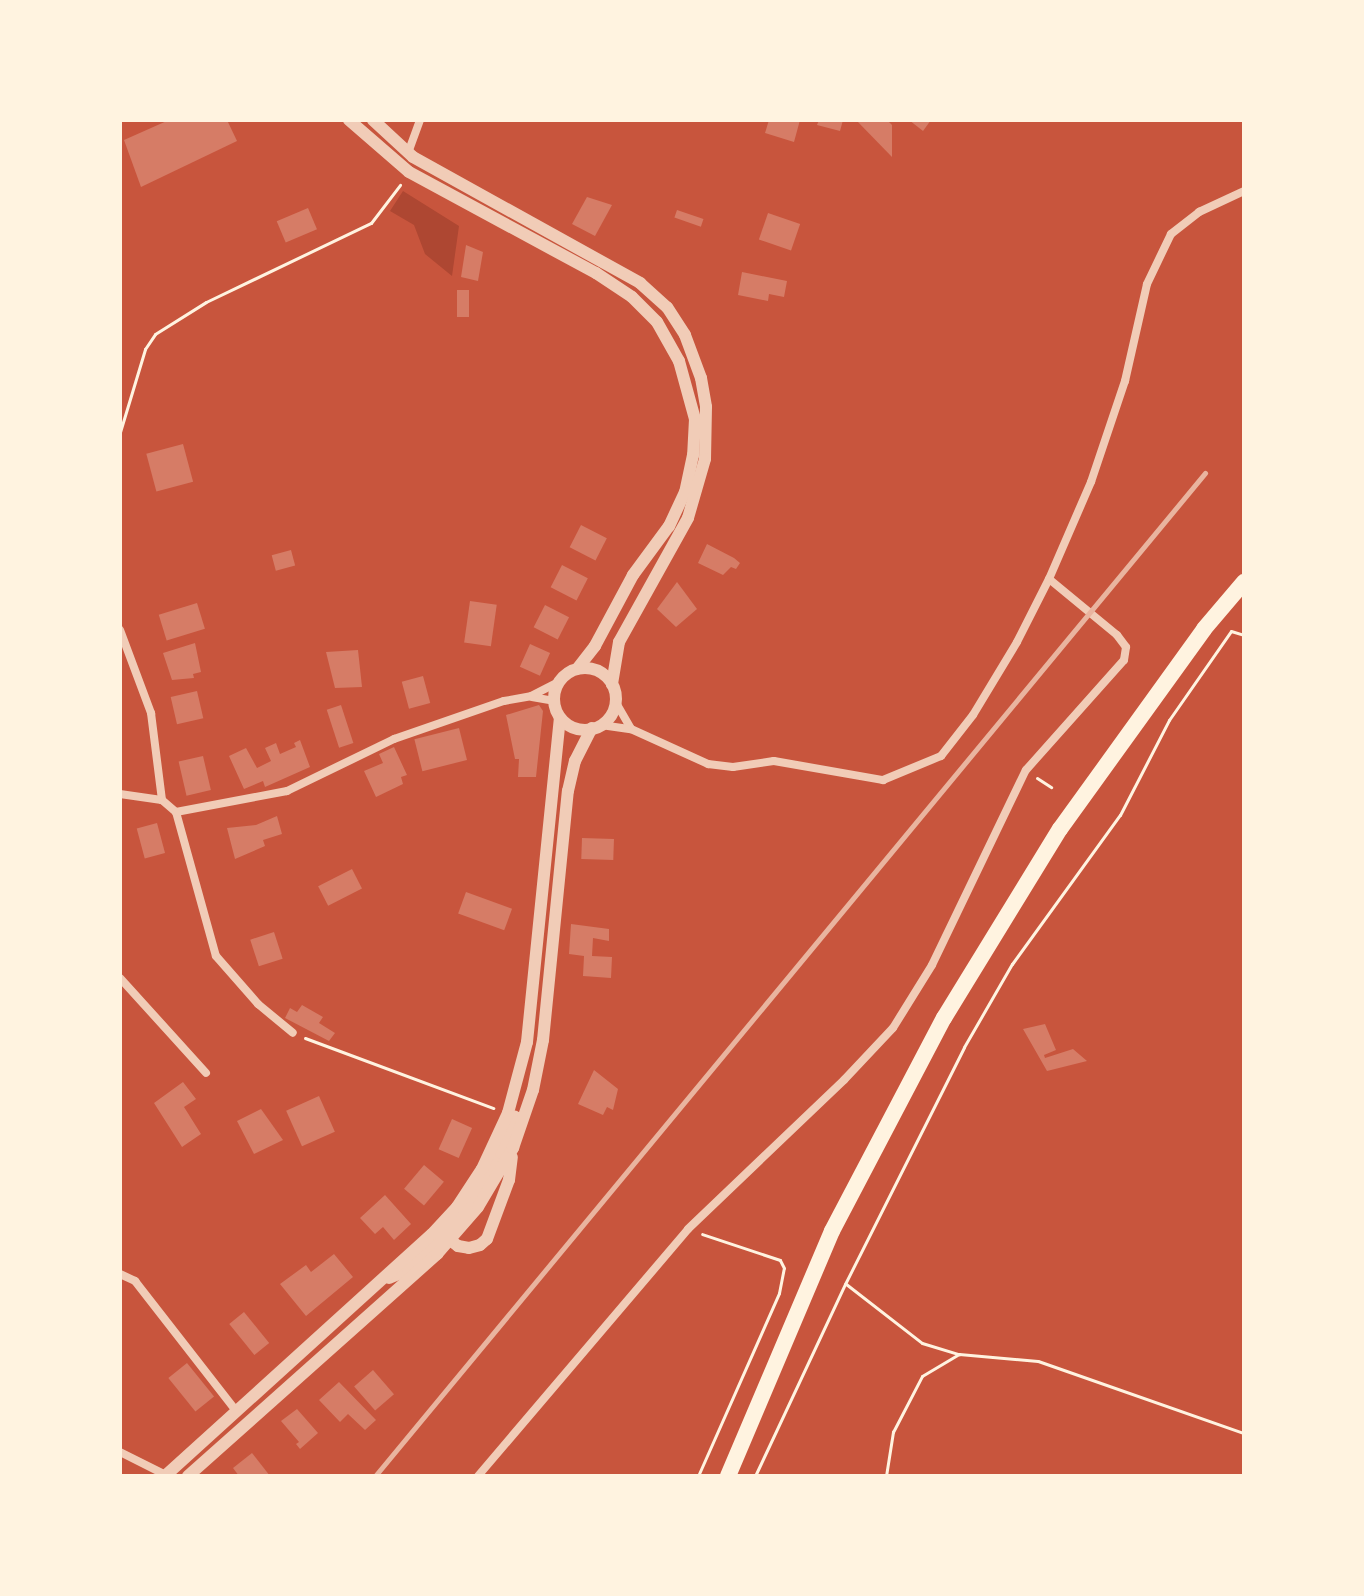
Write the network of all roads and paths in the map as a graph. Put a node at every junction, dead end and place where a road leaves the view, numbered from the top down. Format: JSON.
{"nodes":[{"id":1,"x":349,"y":120,"type":"edge"},
{"id":2,"x":361,"y":120,"type":"edge"},
{"id":3,"x":373,"y":120,"type":"edge"},
{"id":4,"x":420,"y":120,"type":"edge"},
{"id":5,"x":403,"y":148,"type":"junction"},
{"id":6,"x":405,"y":181,"type":"dead end"},
{"id":7,"x":1244,"y":191,"type":"edge"},
{"id":8,"x":120,"y":432,"type":"edge"},
{"id":9,"x":1049,"y":579,"type":"junction"},
{"id":10,"x":1244,"y":582,"type":"edge"},
{"id":11,"x":120,"y":630,"type":"edge"},
{"id":12,"x":1244,"y":635,"type":"edge"},
{"id":13,"x":577,"y":669,"type":"junction"},
{"id":14,"x":557,"y":683,"type":"junction"},
{"id":15,"x":612,"y":684,"type":"junction"},
{"id":16,"x":531,"y":696,"type":"junction"},
{"id":17,"x":554,"y":701,"type":"junction"},
{"id":18,"x":615,"y":701,"type":"junction"},
{"id":19,"x":560,"y":718,"type":"junction"},
{"id":20,"x":596,"y":727,"type":"junction"},
{"id":21,"x":631,"y":729,"type":"junction"},
{"id":22,"x":1026,"y":770,"type":"junction"},
{"id":23,"x":1051,"y":787,"type":"dead end"},
{"id":24,"x":120,"y":794,"type":"edge"},
{"id":25,"x":162,"y":800,"type":"junction"},
{"id":26,"x":176,"y":812,"type":"junction"},
{"id":27,"x":120,"y":978,"type":"edge"},
{"id":28,"x":293,"y":1033,"type":"joint"},
{"id":29,"x":206,"y":1073,"type":"dead end"},
{"id":30,"x":521,"y":1074,"type":"junction"},
{"id":31,"x":508,"y":1113,"type":"junction"},
{"id":32,"x":513,"y":1148,"type":"junction"},
{"id":33,"x":473,"y":1207,"type":"junction"},
{"id":34,"x":491,"y":1227,"type":"junction"},
{"id":35,"x":688,"y":1229,"type":"junction"},
{"id":36,"x":447,"y":1238,"type":"junction"},
{"id":37,"x":120,"y":1274,"type":"edge"},
{"id":38,"x":380,"y":1282,"type":"junction"},
{"id":39,"x":845,"y":1284,"type":"junction"},
{"id":40,"x":959,"y":1354,"type":"junction"},
{"id":41,"x":237,"y":1412,"type":"junction"},
{"id":42,"x":1244,"y":1433,"type":"edge"},
{"id":43,"x":120,"y":1452,"type":"edge"},
{"id":44,"x":166,"y":1476,"type":"edge"},
{"id":45,"x":188,"y":1476,"type":"edge"},
{"id":46,"x":478,"y":1476,"type":"edge"},
{"id":47,"x":698,"y":1476,"type":"edge"},
{"id":48,"x":728,"y":1476,"type":"edge"},
{"id":49,"x":755,"y":1476,"type":"edge"},
{"id":50,"x":886,"y":1476,"type":"edge"}],
"edges":[{"from":1,"to":13,"type":"street"},
{"from":2,"to":5,"type":"street"},
{"from":3,"to":5,"type":"street"},
{"from":4,"to":5,"type":"street"},
{"from":5,"to":15,"type":"street"},
{"from":6,"to":8,"type":"path"},
{"from":7,"to":9,"type":"street"},
{"from":9,"to":21,"type":"street"},
{"from":9,"to":22,"type":"street"},
{"from":10,"to":48,"type":"main road"},
{"from":11,"to":25,"type":"street"},
{"from":12,"to":39,"type":"path"},
{"from":13,"to":14,"type":"street"},
{"from":13,"to":15,"type":"street"},
{"from":14,"to":16,"type":"street"},
{"from":14,"to":17,"type":"street"},
{"from":15,"to":18,"type":"street"},
{"from":16,"to":17,"type":"street"},
{"from":16,"to":26,"type":"street"},
{"from":17,"to":19,"type":"street"},
{"from":18,"to":20,"type":"street"},
{"from":18,"to":21,"type":"street"},
{"from":19,"to":20,"type":"street"},
{"from":19,"to":30,"type":"street"},
{"from":20,"to":21,"type":"street"},
{"from":20,"to":32,"type":"street"},
{"from":22,"to":23,"type":"path"},
{"from":22,"to":35,"type":"street"},
{"from":24,"to":25,"type":"street"},
{"from":25,"to":26,"type":"street"},
{"from":26,"to":28,"type":"street"},
{"from":27,"to":29,"type":"street"},
{"from":28,"to":31,"type":"path"},
{"from":30,"to":31,"type":"street"},
{"from":30,"to":33,"type":"street"},
{"from":31,"to":38,"type":"street"},
{"from":32,"to":33,"type":"street"},
{"from":32,"to":34,"type":"street"},
{"from":33,"to":34,"type":"street"},
{"from":33,"to":36,"type":"street"},
{"from":34,"to":36,"type":"street"},
{"from":35,"to":46,"type":"street"},
{"from":35,"to":47,"type":"path"},
{"from":36,"to":38,"type":"street"},
{"from":36,"to":45,"type":"street"},
{"from":37,"to":41,"type":"street"},
{"from":38,"to":41,"type":"street"},
{"from":39,"to":40,"type":"path"},
{"from":39,"to":49,"type":"path"},
{"from":40,"to":42,"type":"path"},
{"from":40,"to":50,"type":"path"},
{"from":41,"to":44,"type":"street"},
{"from":43,"to":44,"type":"street"}]}
